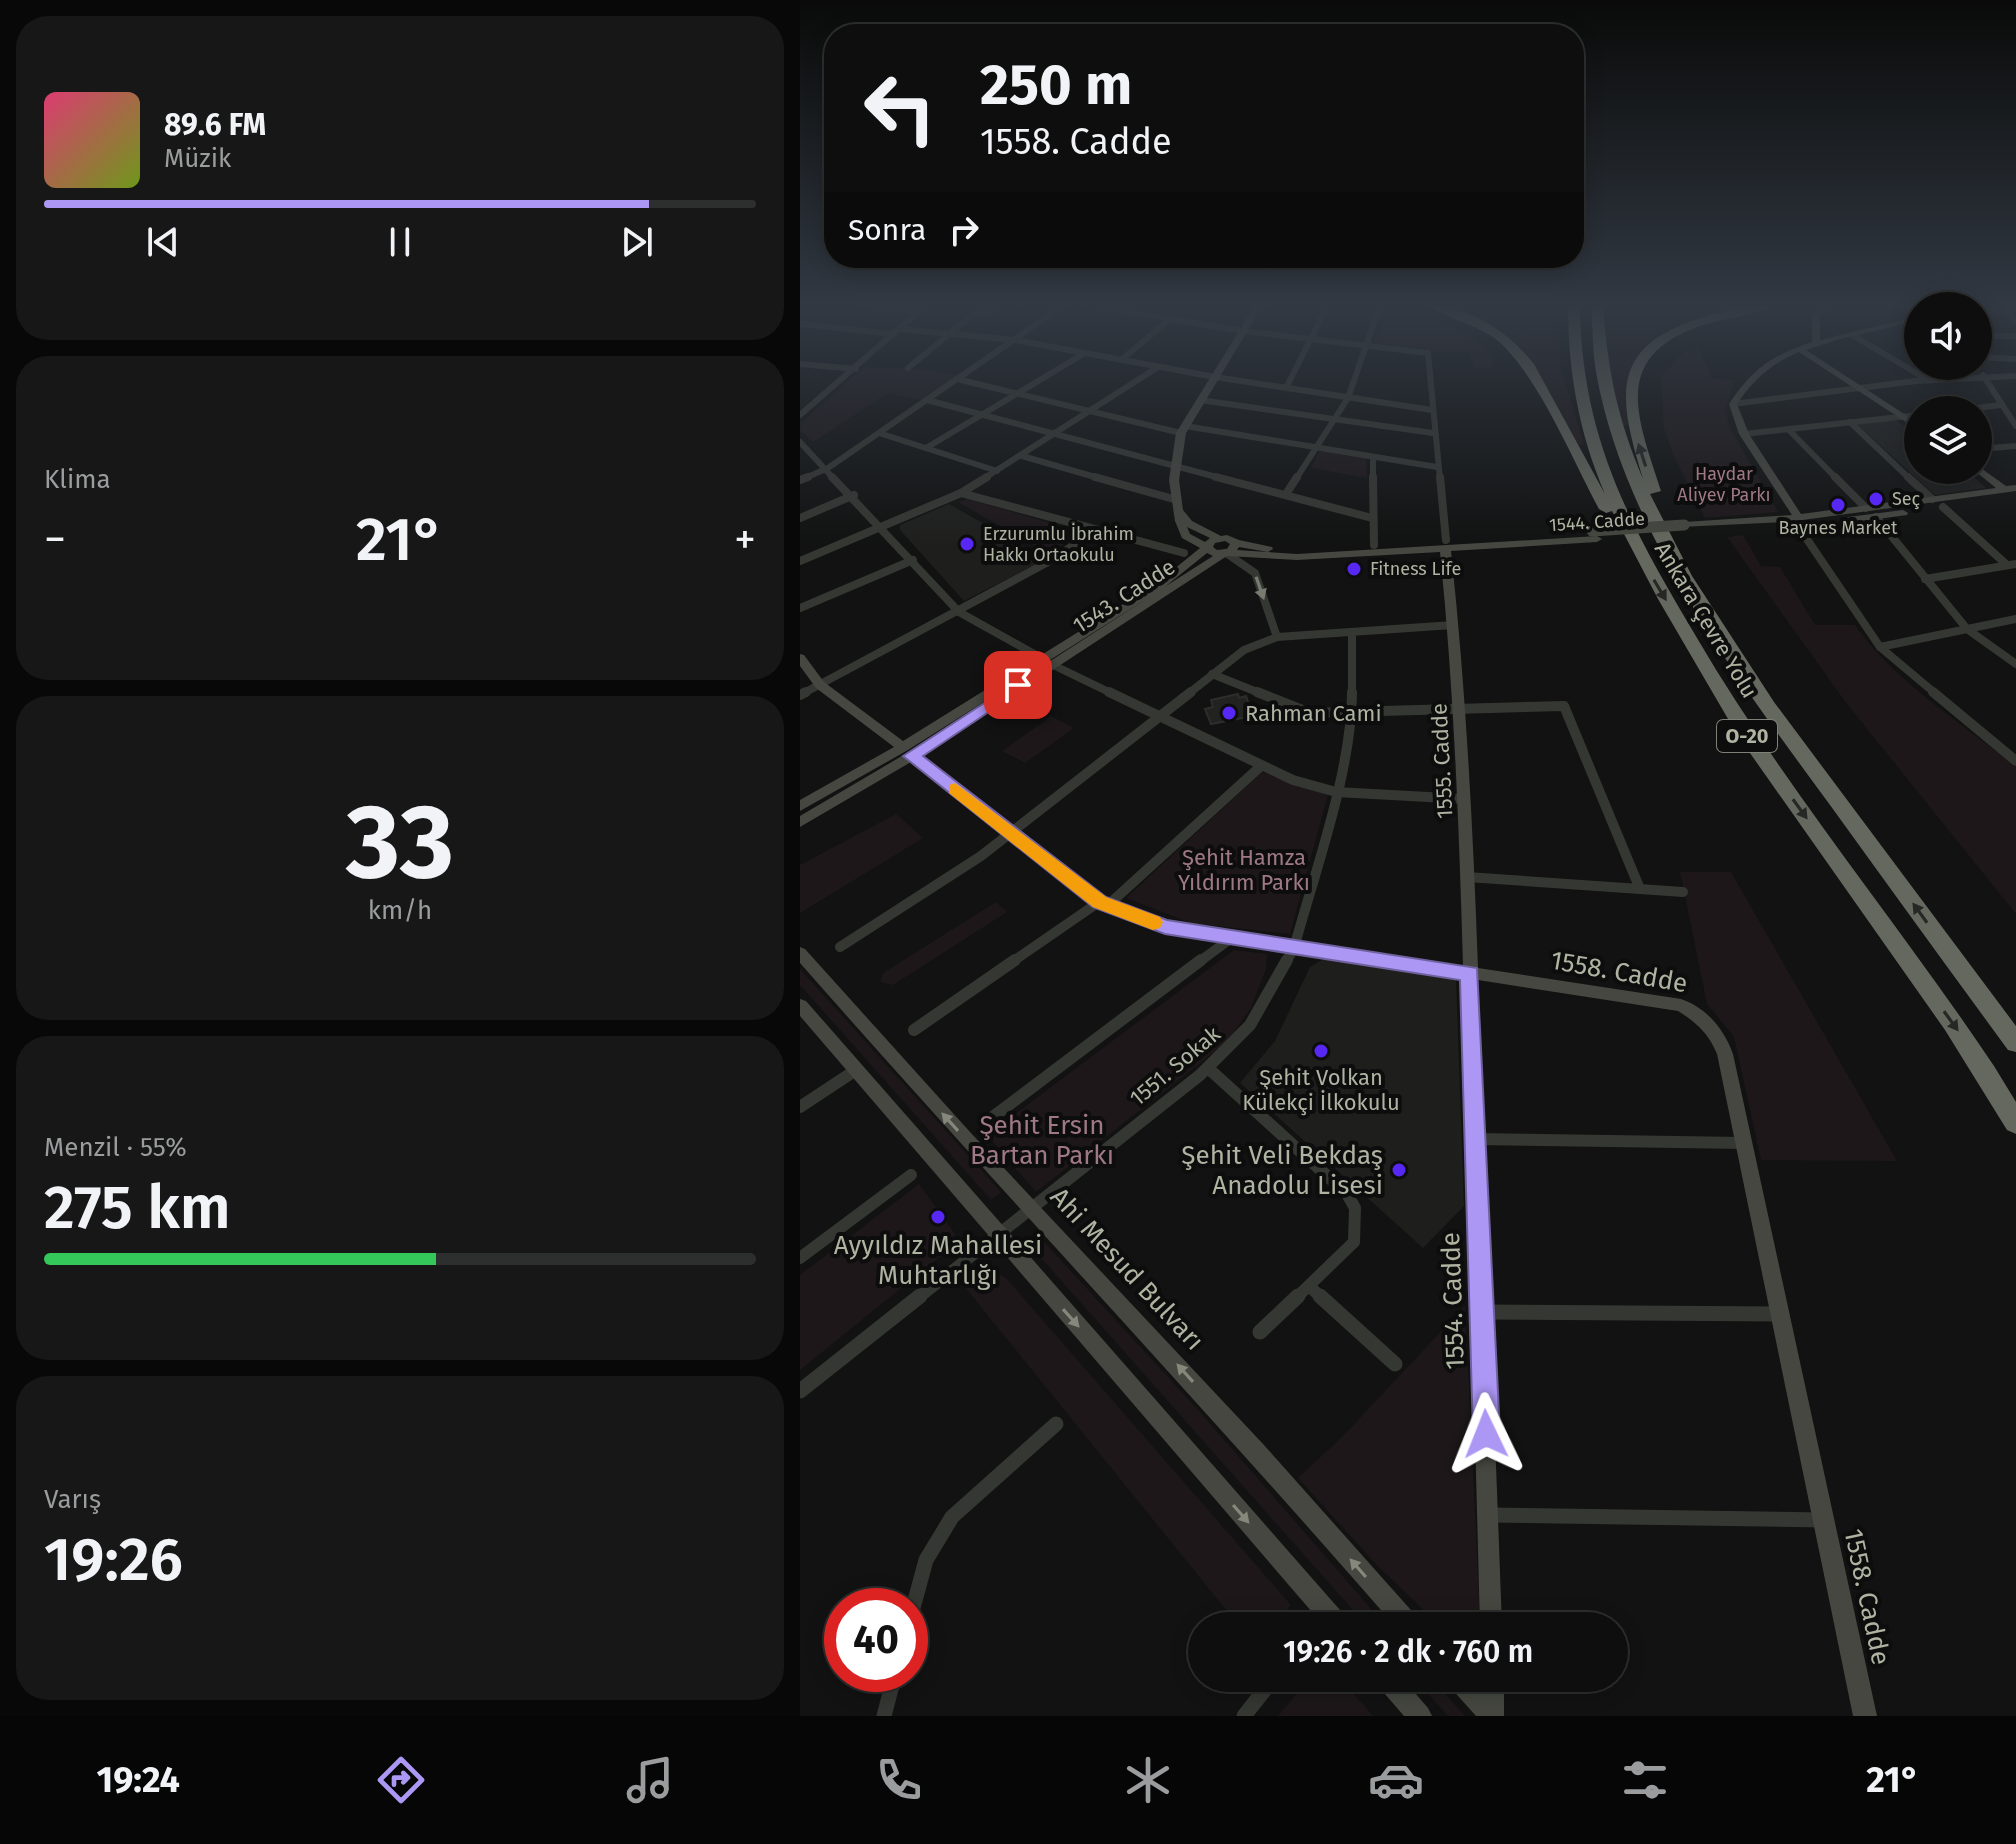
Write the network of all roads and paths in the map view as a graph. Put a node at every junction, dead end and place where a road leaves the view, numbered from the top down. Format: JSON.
{"nodes":[{"id":1,"x":836,"y":385,"type":"edge"},
{"id":2,"x":952,"y":385,"type":"edge"},
{"id":3,"x":980,"y":385,"type":"edge"},
{"id":4,"x":1029,"y":385,"type":"edge"},
{"id":5,"x":1130,"y":385,"type":"edge"},
{"id":6,"x":1210,"y":385,"type":"edge"},
{"id":7,"x":1267,"y":385,"type":"edge"},
{"id":8,"x":1287,"y":385,"type":"edge"},
{"id":9,"x":1353,"y":385,"type":"edge"},
{"id":10,"x":1430,"y":385,"type":"edge"},
{"id":11,"x":1539,"y":385,"type":"edge"},
{"id":12,"x":1580,"y":385,"type":"edge"},
{"id":13,"x":1604,"y":385,"type":"edge"},
{"id":14,"x":1630,"y":385,"type":"edge"},
{"id":15,"x":1742,"y":385,"type":"edge"},
{"id":16,"x":1855,"y":385,"type":"edge"},
{"id":17,"x":1885,"y":385,"type":"edge"},
{"id":18,"x":1989,"y":385,"type":"edge"},
{"id":19,"x":1286,"y":388,"type":"junction"},
{"id":20,"x":1859,"y":388,"type":"junction"},
{"id":21,"x":1014,"y":394,"type":"junction"},
{"id":22,"x":1348,"y":398,"type":"junction"},
{"id":23,"x":927,"y":400,"type":"junction"},
{"id":24,"x":1200,"y":400,"type":"junction"},
{"id":25,"x":1733,"y":404,"type":"junction"},
{"id":26,"x":2001,"y":405,"type":"junction"},
{"id":27,"x":1992,"y":406,"type":"edge"},
{"id":28,"x":1432,"y":410,"type":"junction"},
{"id":29,"x":980,"y":413,"type":"junction"},
{"id":30,"x":1088,"y":413,"type":"junction"},
{"id":31,"x":800,"y":415,"type":"edge"},
{"id":32,"x":1902,"y":416,"type":"joint"},
{"id":33,"x":1336,"y":420,"type":"junction"},
{"id":34,"x":1850,"y":422,"type":"junction"},
{"id":35,"x":2016,"y":426,"type":"edge"},
{"id":36,"x":1788,"y":429,"type":"junction"},
{"id":37,"x":1183,"y":430,"type":"junction"},
{"id":38,"x":879,"y":433,"type":"junction"},
{"id":39,"x":1433,"y":433,"type":"junction"},
{"id":40,"x":1744,"y":434,"type":"junction"},
{"id":41,"x":1056,"y":435,"type":"junction"},
{"id":42,"x":800,"y":442,"type":"edge"},
{"id":43,"x":1318,"y":446,"type":"junction"},
{"id":44,"x":2016,"y":446,"type":"edge"},
{"id":45,"x":926,"y":448,"type":"junction"},
{"id":46,"x":1992,"y":448,"type":"edge"},
{"id":47,"x":1022,"y":456,"type":"junction"},
{"id":48,"x":1373,"y":457,"type":"junction"},
{"id":49,"x":1176,"y":466,"type":"junction"},
{"id":50,"x":1437,"y":467,"type":"junction"},
{"id":51,"x":828,"y":468,"type":"junction"},
{"id":52,"x":997,"y":471,"type":"junction"},
{"id":53,"x":1992,"y":479,"type":"edge"},
{"id":54,"x":800,"y":480,"type":"edge"},
{"id":55,"x":961,"y":493,"type":"junction"},
{"id":56,"x":2013,"y":493,"type":"edge"},
{"id":57,"x":1286,"y":494,"type":"junction"},
{"id":58,"x":854,"y":495,"type":"junction"},
{"id":59,"x":1932,"y":499,"type":"junction"},
{"id":60,"x":1178,"y":506,"type":"junction"},
{"id":61,"x":1943,"y":507,"type":"junction"},
{"id":62,"x":1866,"y":508,"type":"junction"},
{"id":63,"x":1876,"y":517,"type":"junction"},
{"id":64,"x":800,"y":518,"type":"edge"},
{"id":65,"x":1372,"y":518,"type":"junction"},
{"id":66,"x":1798,"y":522,"type":"junction"},
{"id":67,"x":883,"y":527,"type":"junction"},
{"id":68,"x":1095,"y":531,"type":"junction"},
{"id":69,"x":1186,"y":536,"type":"junction"},
{"id":70,"x":1217,"y":538,"type":"junction"},
{"id":71,"x":1236,"y":543,"type":"junction"},
{"id":72,"x":1446,"y":544,"type":"junction"},
{"id":73,"x":1374,"y":545,"type":"junction"},
{"id":74,"x":1206,"y":548,"type":"junction"},
{"id":75,"x":1636,"y":551,"type":"junction"},
{"id":76,"x":1184,"y":553,"type":"junction"},
{"id":77,"x":1226,"y":553,"type":"junction"},
{"id":78,"x":1676,"y":556,"type":"junction"},
{"id":79,"x":1265,"y":557,"type":"junction"},
{"id":80,"x":913,"y":560,"type":"junction"},
{"id":81,"x":800,"y":561,"type":"edge"},
{"id":82,"x":1243,"y":561,"type":"junction"},
{"id":83,"x":2012,"y":564,"type":"edge"},
{"id":84,"x":1184,"y":575,"type":"junction"},
{"id":85,"x":1925,"y":579,"type":"junction"},
{"id":86,"x":800,"y":608,"type":"edge"},
{"id":87,"x":959,"y":612,"type":"junction"},
{"id":88,"x":2016,"y":619,"type":"edge"},
{"id":89,"x":1453,"y":625,"type":"junction"},
{"id":90,"x":1967,"y":629,"type":"junction"},
{"id":91,"x":1352,"y":632,"type":"junction"},
{"id":92,"x":1277,"y":637,"type":"junction"},
{"id":93,"x":1880,"y":647,"type":"junction"},
{"id":94,"x":800,"y":658,"type":"edge"},
{"id":95,"x":1048,"y":662,"type":"junction"},
{"id":96,"x":2016,"y":664,"type":"edge"},
{"id":97,"x":1212,"y":674,"type":"junction"},
{"id":98,"x":820,"y":685,"type":"junction"},
{"id":99,"x":800,"y":695,"type":"edge"},
{"id":100,"x":1459,"y":707,"type":"junction"},
{"id":101,"x":1352,"y":712,"type":"junction"},
{"id":102,"x":1159,"y":716,"type":"junction"},
{"id":103,"x":908,"y":752,"type":"junction"},
{"id":104,"x":2016,"y":761,"type":"edge"},
{"id":105,"x":1261,"y":766,"type":"junction"},
{"id":106,"x":1336,"y":792,"type":"junction"},
{"id":107,"x":1465,"y":799,"type":"junction"},
{"id":108,"x":800,"y":806,"type":"edge"},
{"id":109,"x":800,"y":822,"type":"edge"},
{"id":110,"x":1011,"y":833,"type":"junction"},
{"id":111,"x":1467,"y":877,"type":"junction"},
{"id":112,"x":1640,"y":889,"type":"junction"},
{"id":113,"x":1683,"y":892,"type":"dead end"},
{"id":114,"x":1103,"y":904,"type":"junction"},
{"id":115,"x":1230,"y":939,"type":"junction"},
{"id":116,"x":840,"y":947,"type":"dead end"},
{"id":117,"x":1294,"y":948,"type":"junction"},
{"id":118,"x":800,"y":953,"type":"edge"},
{"id":119,"x":1470,"y":973,"type":"junction"},
{"id":120,"x":800,"y":1005,"type":"edge"},
{"id":121,"x":914,"y":1030,"type":"dead end"},
{"id":122,"x":2016,"y":1043,"type":"edge"},
{"id":123,"x":1208,"y":1068,"type":"junction"},
{"id":124,"x":856,"y":1070,"type":"junction"},
{"id":125,"x":800,"y":1107,"type":"edge"},
{"id":126,"x":994,"y":1116,"type":"dead end"},
{"id":127,"x":2016,"y":1123,"type":"edge"},
{"id":128,"x":1475,"y":1139,"type":"junction"},
{"id":129,"x":1744,"y":1143,"type":"junction"},
{"id":130,"x":911,"y":1175,"type":"dead end"},
{"id":131,"x":1030,"y":1207,"type":"junction"},
{"id":132,"x":996,"y":1234,"type":"junction"},
{"id":133,"x":800,"y":1258,"type":"edge"},
{"id":134,"x":1309,"y":1286,"type":"junction"},
{"id":135,"x":1481,"y":1312,"type":"junction"},
{"id":136,"x":1781,"y":1314,"type":"junction"},
{"id":137,"x":1260,"y":1332,"type":"dead end"},
{"id":138,"x":1395,"y":1364,"type":"dead end"},
{"id":139,"x":800,"y":1391,"type":"edge"},
{"id":140,"x":1056,"y":1424,"type":"dead end"},
{"id":141,"x":1490,"y":1515,"type":"junction"},
{"id":142,"x":1824,"y":1520,"type":"junction"},
{"id":143,"x":918,"y":1588,"type":"edge"},
{"id":144,"x":1319,"y":1612,"type":"edge"},
{"id":145,"x":1398,"y":1612,"type":"edge"},
{"id":146,"x":1491,"y":1612,"type":"edge"},
{"id":147,"x":890,"y":1692,"type":"edge"},
{"id":148,"x":1263,"y":1692,"type":"edge"},
{"id":149,"x":1399,"y":1692,"type":"edge"},
{"id":150,"x":1470,"y":1692,"type":"edge"},
{"id":151,"x":1492,"y":1692,"type":"edge"},
{"id":152,"x":884,"y":1716,"type":"edge"},
{"id":153,"x":1244,"y":1716,"type":"edge"},
{"id":154,"x":1420,"y":1716,"type":"edge"},
{"id":155,"x":1492,"y":1716,"type":"edge"},
{"id":156,"x":1865,"y":1716,"type":"edge"}],
"edges":[{"from":1,"to":31,"type":"street"},
{"from":2,"to":23,"type":"street"},
{"from":3,"to":21,"type":"street"},
{"from":4,"to":21,"type":"street"},
{"from":5,"to":30,"type":"street"},
{"from":6,"to":24,"type":"street"},
{"from":7,"to":19,"type":"street"},
{"from":8,"to":19,"type":"street"},
{"from":9,"to":22,"type":"street"},
{"from":10,"to":28,"type":"street"},
{"from":11,"to":75,"type":"highway"},
{"from":12,"to":75,"type":"highway","name":"Ankara Çevre Yolu","number":"O-20"},
{"from":13,"to":78,"type":"highway","name":"Ankara Çevre Yolu","number":"O-20"},
{"from":78,"to":14,"type":"highway","one_way":true},
{"from":15,"to":25,"type":"street"},
{"from":16,"to":20,"type":"street"},
{"from":17,"to":20,"type":"street"},
{"from":18,"to":26,"type":"street"},
{"from":19,"to":22,"type":"street"},
{"from":20,"to":25,"type":"street"},
{"from":20,"to":32,"type":"street"},
{"from":21,"to":29,"type":"street"},
{"from":21,"to":30,"type":"street"},
{"from":22,"to":28,"type":"street"},
{"from":22,"to":33,"type":"street"},
{"from":23,"to":29,"type":"street"},
{"from":23,"to":38,"type":"street"},
{"from":24,"to":33,"type":"street"},
{"from":24,"to":37,"type":"street"},
{"from":25,"to":40,"type":"street"},
{"from":26,"to":27,"type":"street"},
{"from":26,"to":35,"type":"street"},
{"from":28,"to":39,"type":"street"},
{"from":29,"to":41,"type":"street"},
{"from":29,"to":45,"type":"street"},
{"from":30,"to":37,"type":"street"},
{"from":30,"to":41,"type":"street"},
{"from":32,"to":34,"type":"street"},
{"from":33,"to":39,"type":"street"},
{"from":33,"to":43,"type":"street"},
{"from":34,"to":36,"type":"street"},
{"from":34,"to":59,"type":"street"},
{"from":36,"to":40,"type":"street"},
{"from":36,"to":62,"type":"street"},
{"from":37,"to":43,"type":"street"},
{"from":37,"to":49,"type":"street"},
{"from":38,"to":45,"type":"street"},
{"from":38,"to":51,"type":"street"},
{"from":39,"to":50,"type":"street"},
{"from":40,"to":66,"type":"street"},
{"from":41,"to":47,"type":"street"},
{"from":41,"to":49,"type":"street"},
{"from":42,"to":51,"type":"street"},
{"from":43,"to":48,"type":"street"},
{"from":43,"to":57,"type":"street"},
{"from":44,"to":46,"type":"street"},
{"from":45,"to":52,"type":"street"},
{"from":47,"to":52,"type":"street"},
{"from":47,"to":60,"type":"street"},
{"from":48,"to":50,"type":"street"},
{"from":48,"to":65,"type":"street"},
{"from":49,"to":57,"type":"street"},
{"from":49,"to":60,"type":"street"},
{"from":50,"to":72,"type":"street"},
{"from":51,"to":54,"type":"street"},
{"from":51,"to":58,"type":"street"},
{"from":52,"to":55,"type":"street"},
{"from":53,"to":56,"type":"street"},
{"from":55,"to":67,"type":"street"},
{"from":55,"to":68,"type":"street"},
{"from":56,"to":59,"type":"street","name":"1544. Cadde"},
{"from":56,"to":61,"type":"street","name":"1544. Cadde"},
{"from":57,"to":65,"type":"street"},
{"from":58,"to":64,"type":"street"},
{"from":58,"to":67,"type":"street"},
{"from":59,"to":62,"type":"street","name":"1544. Cadde"},
{"from":60,"to":69,"type":"street"},
{"from":60,"to":70,"type":"street","name":"1544. Cadde"},
{"from":61,"to":63,"type":"street","name":"1544. Cadde"},
{"from":61,"to":83,"type":"street"},
{"from":62,"to":66,"type":"street","name":"1544. Cadde"},
{"from":63,"to":66,"type":"street","name":"1544. Cadde"},
{"from":63,"to":85,"type":"street"},
{"from":65,"to":73,"type":"street"},
{"from":66,"to":72,"type":"street","name":"1544. Cadde"},
{"from":66,"to":93,"type":"street"},
{"from":67,"to":80,"type":"street"},
{"from":67,"to":81,"type":"street"},
{"from":68,"to":76,"type":"street"},
{"from":68,"to":87,"type":"street"},
{"from":69,"to":74,"type":"street","name":"1544. Cadde"},
{"from":69,"to":76,"type":"street"},
{"from":70,"to":71,"type":"street","name":"1544. Cadde"},
{"from":70,"to":74,"type":"street","name":"1543. Cadde"},
{"from":71,"to":73,"type":"street","name":"1544. Cadde"},
{"from":71,"to":77,"type":"street","name":"1543. Cadde"},
{"from":72,"to":73,"type":"street","name":"1544. Cadde"},
{"from":72,"to":79,"type":"street","name":"1544. Cadde"},
{"from":72,"to":89,"type":"street","name":"1555. Cadde"},
{"from":74,"to":77,"type":"street","name":"1544. Cadde"},
{"from":74,"to":84,"type":"street","name":"1543. Cadde"},
{"from":75,"to":127,"type":"highway","name":"Ankara Çevre Yolu","number":"O-20","one_way":true},
{"from":76,"to":84,"type":"street"},
{"from":77,"to":79,"type":"street","name":"1544. Cadde"},
{"from":77,"to":82,"type":"street"},
{"from":77,"to":84,"type":"street","name":"1543. Cadde"},
{"from":122,"to":78,"type":"highway","name":"Ankara Çevre Yolu","number":"O-20","one_way":true},
{"from":79,"to":82,"type":"street"},
{"from":80,"to":86,"type":"street"},
{"from":80,"to":87,"type":"street"},
{"from":82,"to":84,"type":"street"},
{"from":82,"to":92,"type":"street","one_way":true},
{"from":83,"to":85,"type":"street"},
{"from":84,"to":95,"type":"street","name":"1543. Cadde"},
{"from":85,"to":90,"type":"street"},
{"from":87,"to":95,"type":"street"},
{"from":87,"to":98,"type":"street"},
{"from":88,"to":90,"type":"street"},
{"from":89,"to":91,"type":"street"},
{"from":89,"to":100,"type":"street","name":"1555. Cadde"},
{"from":90,"to":93,"type":"street"},
{"from":90,"to":96,"type":"street"},
{"from":91,"to":92,"type":"street"},
{"from":91,"to":101,"type":"street","name":"1551. Sokak"},
{"from":92,"to":97,"type":"street"},
{"from":93,"to":104,"type":"street"},
{"from":94,"to":98,"type":"street","name":"1558. Cadde"},
{"from":95,"to":102,"type":"street"},
{"from":95,"to":103,"type":"street","name":"1543. Cadde"},
{"from":97,"to":101,"type":"street"},
{"from":97,"to":102,"type":"street"},
{"from":98,"to":99,"type":"street"},
{"from":98,"to":103,"type":"street","name":"1558. Cadde"},
{"from":100,"to":101,"type":"street"},
{"from":100,"to":107,"type":"street","name":"1555. Cadde"},
{"from":100,"to":112,"type":"street"},
{"from":101,"to":106,"type":"street","name":"1551. Sokak"},
{"from":102,"to":105,"type":"street"},
{"from":102,"to":110,"type":"street"},
{"from":103,"to":108,"type":"street","name":"1543. Cadde"},
{"from":103,"to":109,"type":"street","name":"1543. Cadde"},
{"from":103,"to":110,"type":"street","name":"1558. Cadde"},
{"from":105,"to":106,"type":"street"},
{"from":105,"to":114,"type":"street"},
{"from":106,"to":107,"type":"street"},
{"from":106,"to":117,"type":"street","name":"1551. Sokak"},
{"from":107,"to":111,"type":"street","name":"1555. Cadde"},
{"from":110,"to":114,"type":"street","name":"1558. Cadde"},
{"from":110,"to":116,"type":"street"},
{"from":111,"to":112,"type":"street"},
{"from":111,"to":119,"type":"street","name":"1555. Cadde"},
{"from":112,"to":113,"type":"street"},
{"from":114,"to":115,"type":"street","name":"1558. Cadde"},
{"from":114,"to":121,"type":"street"},
{"from":115,"to":117,"type":"street","name":"1558. Cadde"},
{"from":115,"to":126,"type":"street"},
{"from":117,"to":119,"type":"street","name":"1558. Cadde"},
{"from":117,"to":123,"type":"street","name":"1551. Sokak"},
{"from":131,"to":118,"type":"street","name":"Ahi Mesud Bulvarı","one_way":true},
{"from":119,"to":128,"type":"street","name":"1554. Cadde"},
{"from":119,"to":129,"type":"street","name":"1558. Cadde"},
{"from":120,"to":124,"type":"street"},
{"from":123,"to":131,"type":"street","name":"1551. Sokak"},
{"from":123,"to":134,"type":"street"},
{"from":124,"to":125,"type":"street"},
{"from":124,"to":132,"type":"street"},
{"from":128,"to":129,"type":"street"},
{"from":128,"to":135,"type":"street","name":"1554. Cadde"},
{"from":129,"to":136,"type":"street","name":"1558. Cadde"},
{"from":130,"to":133,"type":"street"},
{"from":131,"to":132,"type":"street","name":"1551. Sokak"},
{"from":145,"to":131,"type":"street","name":"Ahi Mesud Bulvarı","one_way":true},
{"from":132,"to":139,"type":"street","name":"1551. Sokak"},
{"from":132,"to":144,"type":"street","one_way":true},
{"from":134,"to":137,"type":"street"},
{"from":134,"to":138,"type":"street"},
{"from":135,"to":136,"type":"street"},
{"from":135,"to":141,"type":"street","name":"1554. Cadde"},
{"from":136,"to":142,"type":"street","name":"1558. Cadde"},
{"from":140,"to":143,"type":"street"},
{"from":141,"to":142,"type":"street"},
{"from":141,"to":146,"type":"street","name":"1554. Cadde"},
{"from":142,"to":156,"type":"street","name":"1558. Cadde"},
{"from":147,"to":152,"type":"street"},
{"from":148,"to":153,"type":"street"},
{"from":149,"to":154,"type":"street"},
{"from":150,"to":155,"type":"street"},
{"from":151,"to":155,"type":"street"}]}
